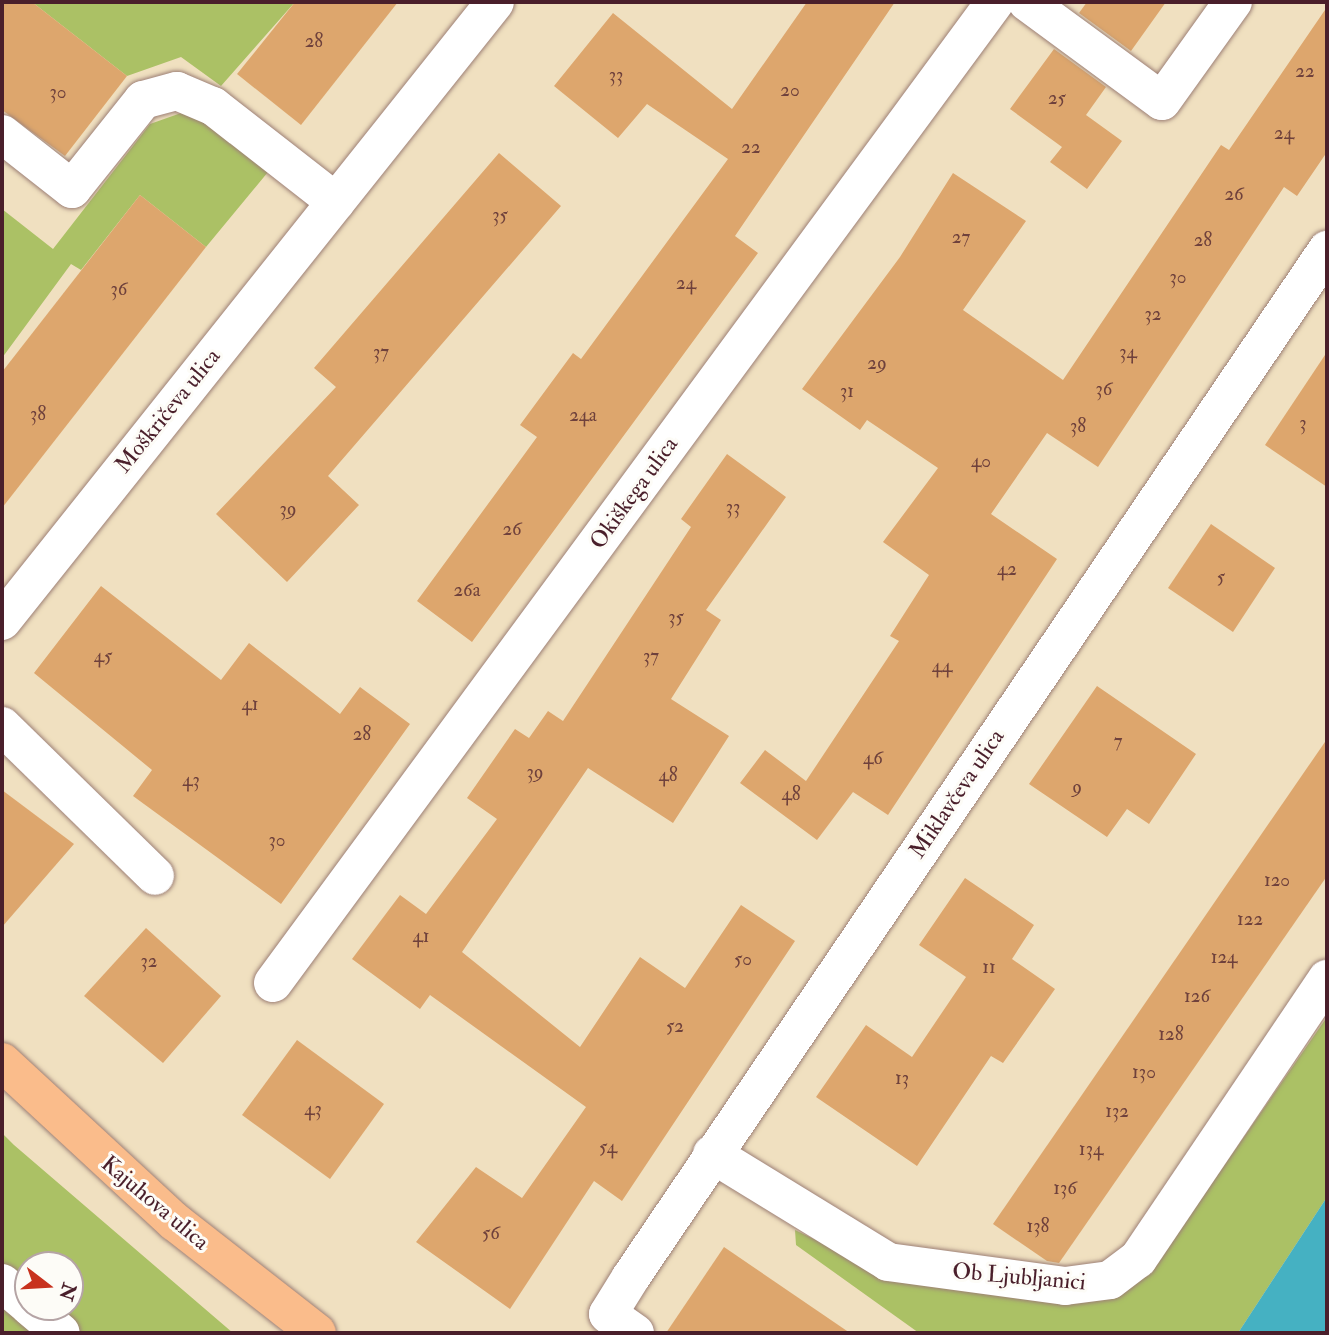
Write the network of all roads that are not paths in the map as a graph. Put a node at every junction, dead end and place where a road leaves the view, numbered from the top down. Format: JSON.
{"nodes":[{"id":1,"x":495,"y":2,"type":"edge"},
{"id":2,"x":995,"y":2,"type":"edge"},
{"id":3,"x":1027,"y":2,"type":"edge"},
{"id":4,"x":1233,"y":2,"type":"edge"},
{"id":5,"x":2,"y":134,"type":"edge"},
{"id":6,"x":335,"y":202,"type":"junction"},
{"id":7,"x":1327,"y":250,"type":"edge"},
{"id":8,"x":2,"y":621,"type":"edge"},
{"id":9,"x":2,"y":726,"type":"edge"},
{"id":10,"x":155,"y":876,"type":"dead end"},
{"id":11,"x":1327,"y":979,"type":"edge"},
{"id":12,"x":273,"y":983,"type":"dead end"},
{"id":13,"x":4,"y":1069,"type":"edge"},
{"id":14,"x":712,"y":1154,"type":"junction"},
{"id":15,"x":47,"y":1321,"type":"edge"},
{"id":16,"x":61,"y":1333,"type":"edge"},
{"id":17,"x":317,"y":1333,"type":"edge"},
{"id":18,"x":635,"y":1333,"type":"edge"}],
"edges":[{"from":1,"to":6,"type":"street","name":"Moškričeva ulica"},
{"from":2,"to":12,"type":"street","name":"Okiškega ulica"},
{"from":3,"to":4,"type":"street"},
{"from":5,"to":6,"type":"street"},
{"from":6,"to":8,"type":"street","name":"Moškričeva ulica"},
{"from":7,"to":14,"type":"street","name":"Miklavčeva ulica"},
{"from":9,"to":10,"type":"street"},
{"from":11,"to":14,"type":"street","name":"Ob Ljubljanici"},
{"from":13,"to":17,"type":"main road","name":"Kajuhova ulica"},
{"from":14,"to":18,"type":"street","name":"Miklavčeva ulica"},
{"from":15,"to":16,"type":"street"}]}
